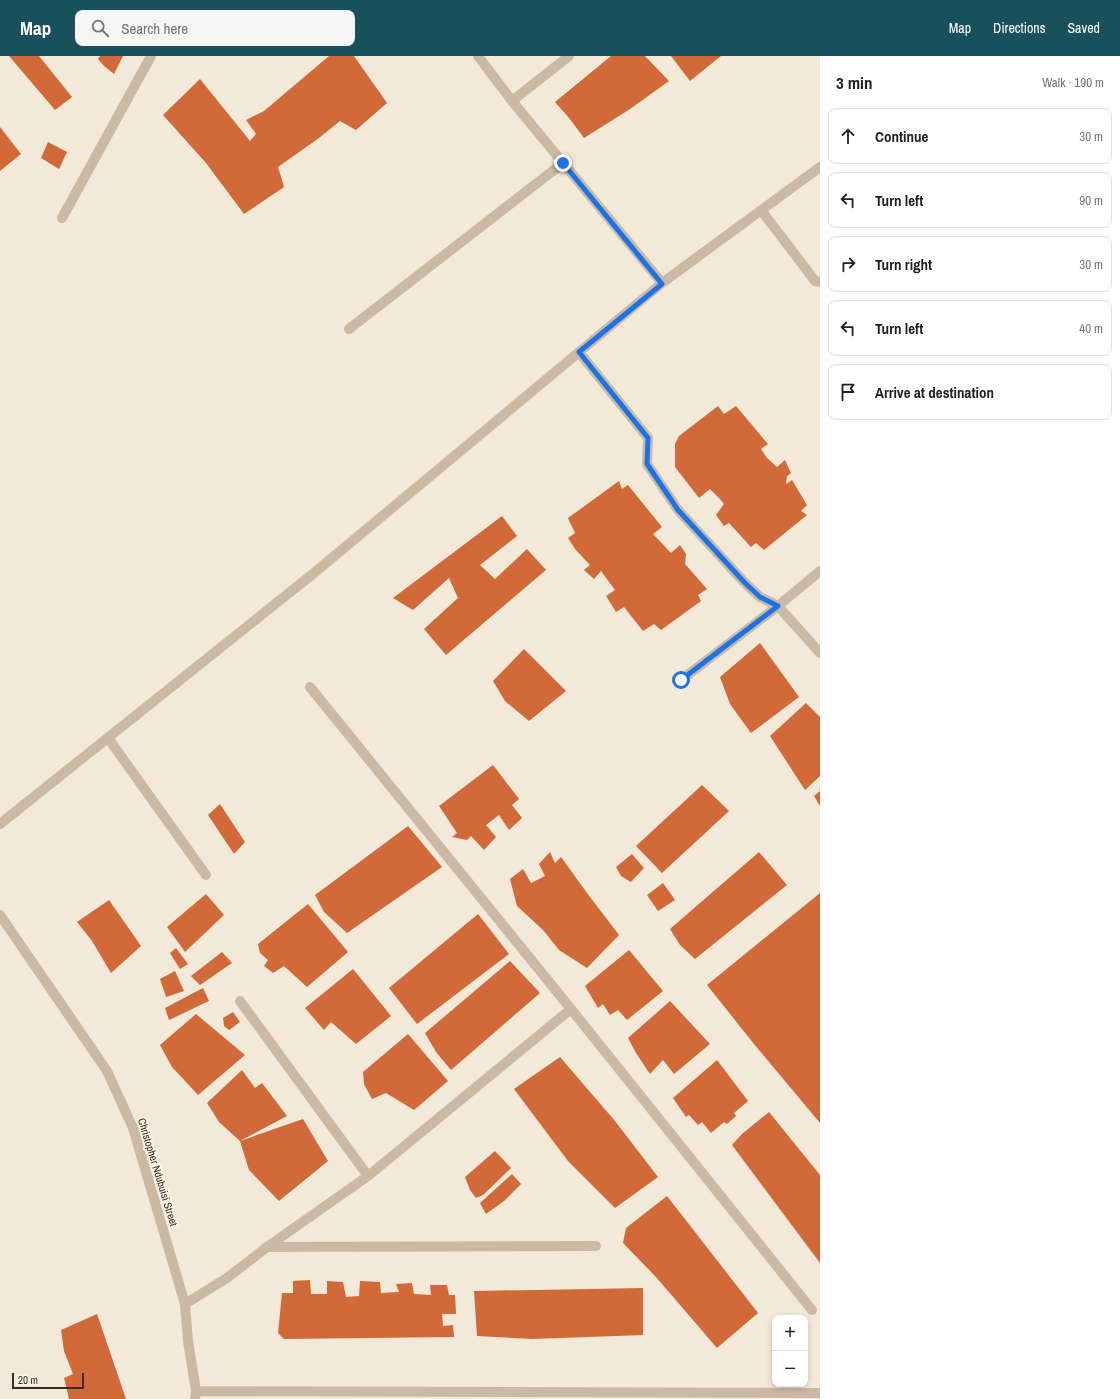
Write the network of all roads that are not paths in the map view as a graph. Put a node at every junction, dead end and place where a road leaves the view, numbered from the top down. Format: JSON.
{"nodes":[{"id":1,"x":151,"y":56,"type":"edge"},
{"id":2,"x":478,"y":56,"type":"edge"},
{"id":3,"x":569,"y":56,"type":"edge"},
{"id":4,"x":512,"y":101,"type":"junction"},
{"id":5,"x":563,"y":163,"type":"junction"},
{"id":6,"x":820,"y":167,"type":"edge"},
{"id":7,"x":761,"y":210,"type":"junction"},
{"id":8,"x":62,"y":218,"type":"dead end"},
{"id":9,"x":820,"y":282,"type":"edge"},
{"id":10,"x":662,"y":284,"type":"junction"},
{"id":11,"x":349,"y":329,"type":"dead end"},
{"id":12,"x":579,"y":352,"type":"junction"},
{"id":13,"x":820,"y":571,"type":"edge"},
{"id":14,"x":778,"y":606,"type":"junction"},
{"id":15,"x":820,"y":653,"type":"edge"},
{"id":16,"x":681,"y":680,"type":"dead end"},
{"id":17,"x":310,"y":687,"type":"dead end"},
{"id":18,"x":108,"y":738,"type":"junction"},
{"id":19,"x":0,"y":824,"type":"edge"},
{"id":20,"x":206,"y":875,"type":"dead end"},
{"id":21,"x":0,"y":915,"type":"edge"},
{"id":22,"x":240,"y":1001,"type":"dead end"},
{"id":23,"x":571,"y":1009,"type":"junction"},
{"id":24,"x":368,"y":1176,"type":"junction"},
{"id":25,"x":596,"y":1246,"type":"dead end"},
{"id":26,"x":267,"y":1247,"type":"junction"},
{"id":27,"x":184,"y":1304,"type":"junction"},
{"id":28,"x":812,"y":1310,"type":"dead end"},
{"id":29,"x":820,"y":1393,"type":"edge"},
{"id":30,"x":196,"y":1395,"type":"edge"}],
"edges":[{"from":1,"to":8,"type":"street"},
{"from":2,"to":4,"type":"street"},
{"from":3,"to":4,"type":"street"},
{"from":4,"to":5,"type":"street"},
{"from":5,"to":10,"type":"street"},
{"from":5,"to":11,"type":"street"},
{"from":6,"to":7,"type":"street"},
{"from":7,"to":9,"type":"street"},
{"from":7,"to":10,"type":"street"},
{"from":10,"to":12,"type":"street"},
{"from":12,"to":14,"type":"street"},
{"from":12,"to":18,"type":"street"},
{"from":13,"to":14,"type":"street"},
{"from":14,"to":15,"type":"street"},
{"from":14,"to":16,"type":"street"},
{"from":17,"to":23,"type":"street"},
{"from":18,"to":19,"type":"street"},
{"from":18,"to":20,"type":"street"},
{"from":21,"to":27,"type":"street","name":"Christopher Ndubuisi Street"},
{"from":22,"to":24,"type":"street"},
{"from":23,"to":24,"type":"street"},
{"from":23,"to":28,"type":"street"},
{"from":24,"to":26,"type":"street"},
{"from":25,"to":26,"type":"street"},
{"from":26,"to":27,"type":"street"},
{"from":27,"to":30,"type":"street","name":"Christopher Ndubuisi Street"},
{"from":29,"to":30,"type":"street"}]}
